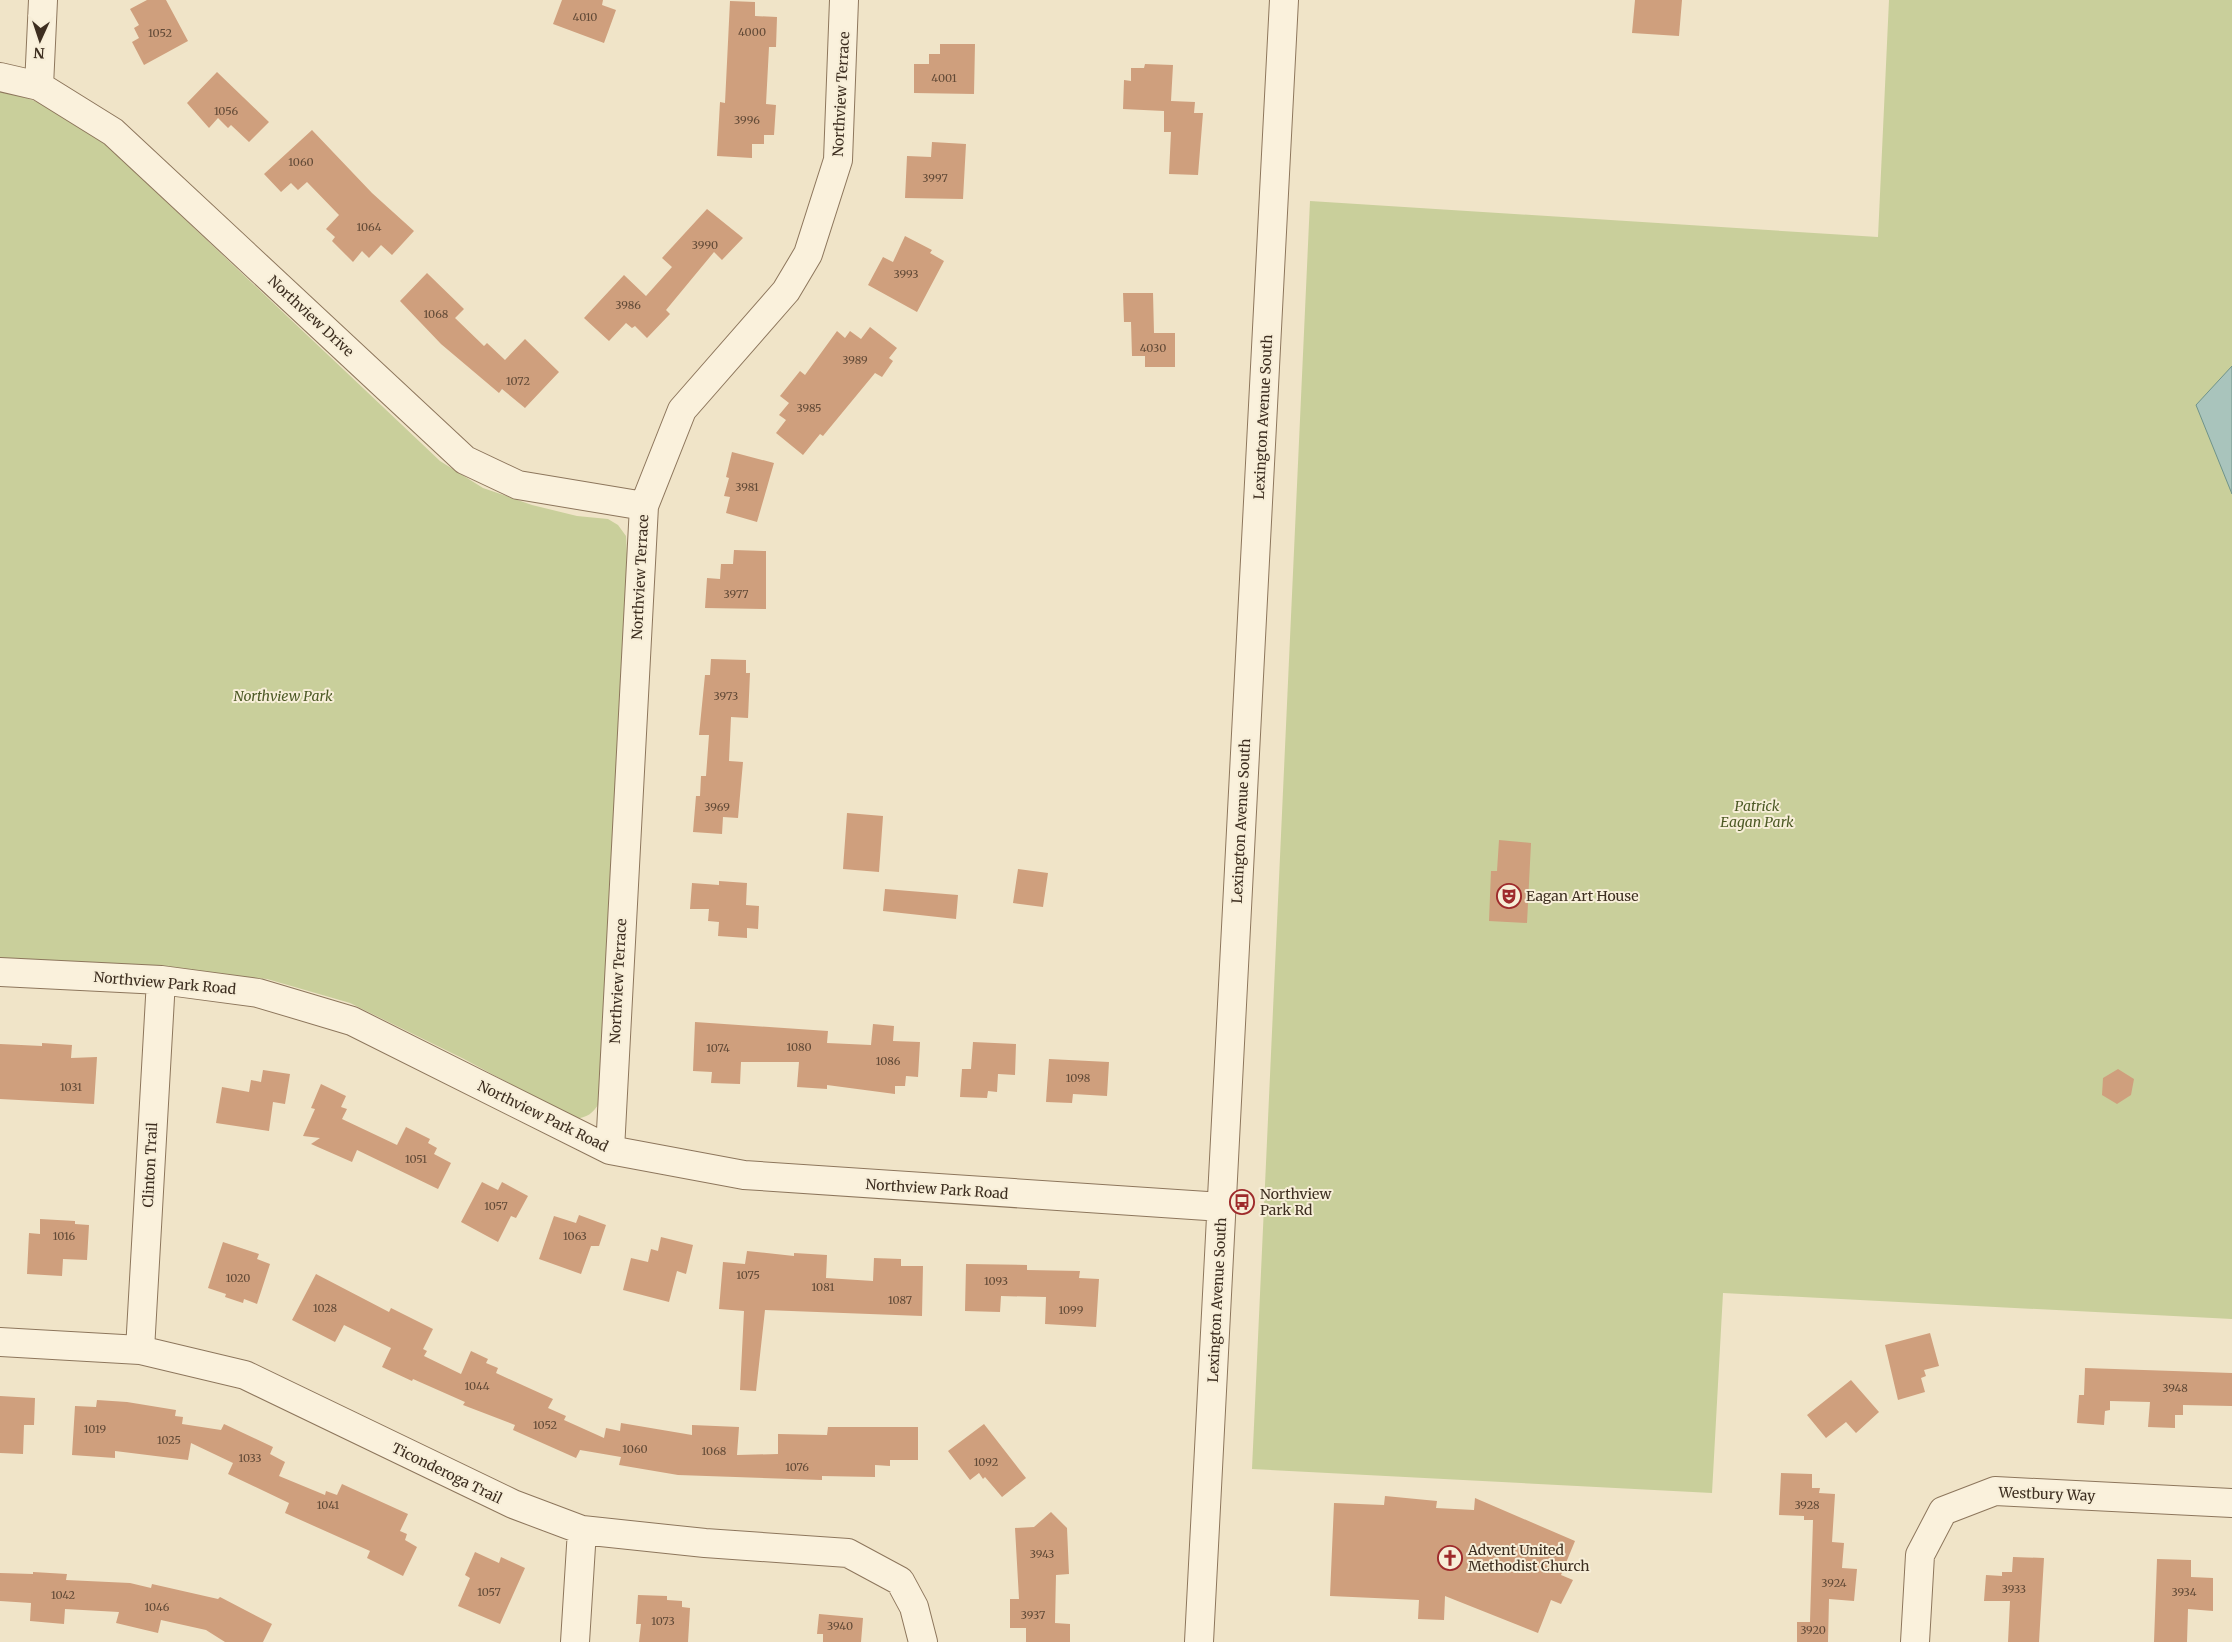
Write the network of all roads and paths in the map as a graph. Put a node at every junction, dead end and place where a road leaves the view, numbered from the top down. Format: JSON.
{"nodes":[{"id":1,"x":44,"y":0,"type":"edge"},
{"id":2,"x":844,"y":0,"type":"edge"},
{"id":3,"x":1284,"y":0,"type":"edge"},
{"id":4,"x":0,"y":77,"type":"edge"},
{"id":5,"x":39,"y":86,"type":"junction"},
{"id":6,"x":644,"y":506,"type":"junction"},
{"id":7,"x":0,"y":972,"type":"edge"},
{"id":8,"x":161,"y":980,"type":"junction"},
{"id":9,"x":610,"y":1150,"type":"junction"},
{"id":10,"x":1222,"y":1207,"type":"junction"},
{"id":11,"x":0,"y":1342,"type":"edge"},
{"id":12,"x":140,"y":1350,"type":"junction"},
{"id":13,"x":2232,"y":1503,"type":"edge"},
{"id":14,"x":582,"y":1530,"type":"junction"},
{"id":15,"x":575,"y":1642,"type":"edge"},
{"id":16,"x":923,"y":1642,"type":"edge"},
{"id":17,"x":1200,"y":1642,"type":"edge"},
{"id":18,"x":1915,"y":1642,"type":"edge"}],
"edges":[{"from":1,"to":5,"type":"street"},
{"from":2,"to":6,"type":"street","name":"Northview Terrace"},
{"from":3,"to":10,"type":"street","name":"Lexington Avenue South"},
{"from":4,"to":5,"type":"street","name":"Northview Drive"},
{"from":5,"to":6,"type":"street","name":"Northview Drive"},
{"from":6,"to":9,"type":"street","name":"Northview Terrace"},
{"from":7,"to":8,"type":"street","name":"Northview Park Road"},
{"from":8,"to":9,"type":"street","name":"Northview Park Road"},
{"from":8,"to":12,"type":"street","name":"Clinton Trail"},
{"from":9,"to":10,"type":"street","name":"Northview Park Road"},
{"from":10,"to":17,"type":"street","name":"Lexington Avenue South"},
{"from":11,"to":12,"type":"street","name":"Ticonderoga Trail"},
{"from":12,"to":14,"type":"street","name":"Ticonderoga Trail"},
{"from":13,"to":18,"type":"street","name":"Westbury Way"},
{"from":14,"to":15,"type":"street"},
{"from":14,"to":16,"type":"street","name":"Ticonderoga Trail"}]}
